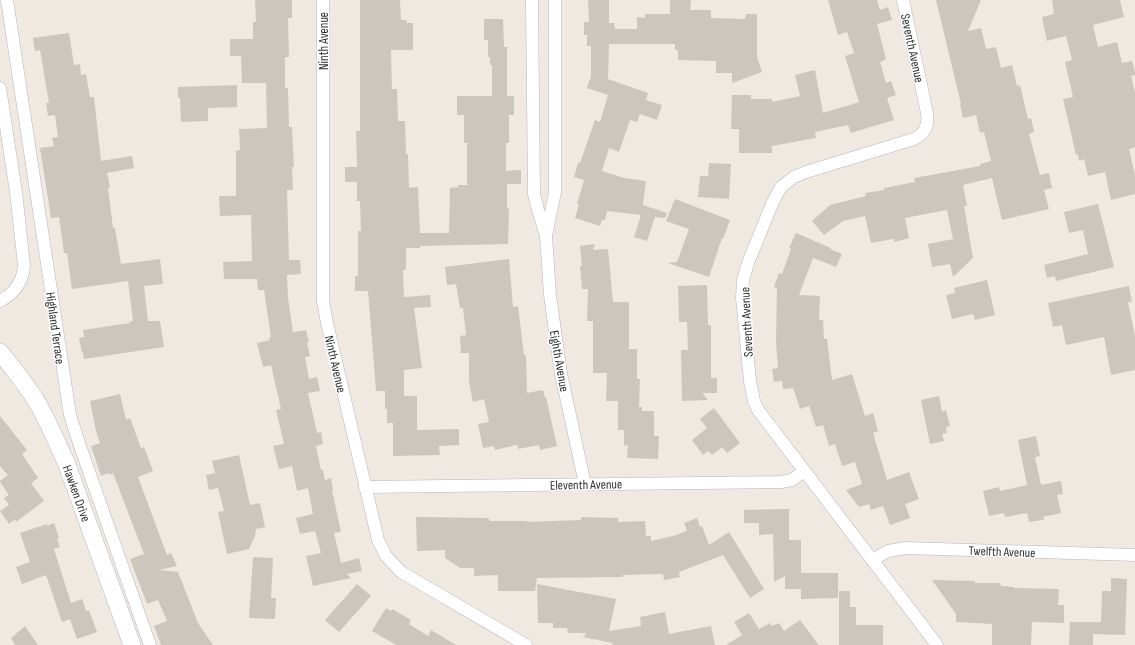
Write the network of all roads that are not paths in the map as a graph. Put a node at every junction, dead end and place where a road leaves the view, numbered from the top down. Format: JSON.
{"nodes":[{"id":1,"x":7,"y":0,"type":"edge"},
{"id":2,"x":323,"y":0,"type":"edge"},
{"id":3,"x":532,"y":0,"type":"edge"},
{"id":4,"x":555,"y":0,"type":"edge"},
{"id":5,"x":903,"y":0,"type":"edge"},
{"id":6,"x":0,"y":88,"type":"edge"},
{"id":7,"x":546,"y":236,"type":"junction"},
{"id":8,"x":0,"y":302,"type":"edge"},
{"id":9,"x":0,"y":352,"type":"edge"},
{"id":10,"x":804,"y":471,"type":"junction"},
{"id":11,"x":585,"y":484,"type":"junction"},
{"id":12,"x":365,"y":487,"type":"junction"},
{"id":13,"x":1135,"y":555,"type":"edge"},
{"id":14,"x":872,"y":560,"type":"junction"},
{"id":15,"x":132,"y":645,"type":"edge"},
{"id":16,"x":150,"y":645,"type":"edge"},
{"id":17,"x":526,"y":645,"type":"edge"},
{"id":18,"x":937,"y":645,"type":"edge"}],
"edges":[{"from":1,"to":16,"type":"street","name":"Highland Terrace"},
{"from":2,"to":12,"type":"street","name":"Ninth Avenue"},
{"from":3,"to":7,"type":"street","name":"Eighth Avenue"},
{"from":4,"to":7,"type":"street","name":"Eighth Avenue"},
{"from":5,"to":10,"type":"street","name":"Seventh Avenue"},
{"from":6,"to":8,"type":"street"},
{"from":7,"to":11,"type":"street","name":"Eighth Avenue"},
{"from":9,"to":15,"type":"main road","name":"Hawken Drive"},
{"from":10,"to":11,"type":"street","name":"Eleventh Avenue"},
{"from":10,"to":14,"type":"street","name":"Seventh Avenue"},
{"from":11,"to":12,"type":"street","name":"Eleventh Avenue"},
{"from":12,"to":17,"type":"street","name":"Ninth Avenue"},
{"from":13,"to":14,"type":"street","name":"Twelfth Avenue"},
{"from":14,"to":18,"type":"street","name":"Seventh Avenue"}]}
